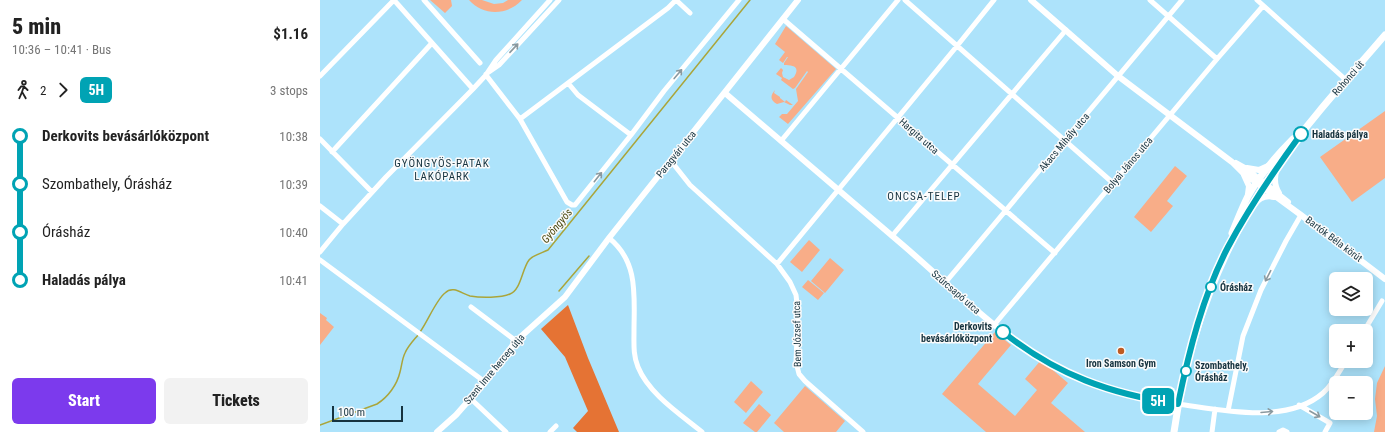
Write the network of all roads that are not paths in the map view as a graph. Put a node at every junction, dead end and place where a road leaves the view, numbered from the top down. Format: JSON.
{"nodes":[{"id":1,"x":394,"y":0,"type":"edge"},
{"id":2,"x":424,"y":0,"type":"edge"},
{"id":3,"x":550,"y":0,"type":"edge"},
{"id":4,"x":559,"y":0,"type":"edge"},
{"id":5,"x":676,"y":0,"type":"edge"},
{"id":6,"x":739,"y":0,"type":"edge"},
{"id":7,"x":798,"y":0,"type":"edge"},
{"id":8,"x":898,"y":0,"type":"edge"},
{"id":9,"x":905,"y":0,"type":"edge"},
{"id":10,"x":994,"y":0,"type":"edge"},
{"id":11,"x":1031,"y":0,"type":"edge"},
{"id":12,"x":1150,"y":0,"type":"edge"},
{"id":13,"x":1182,"y":0,"type":"edge"},
{"id":14,"x":1257,"y":0,"type":"edge"},
{"id":15,"x":1263,"y":6,"type":"junction"},
{"id":16,"x":690,"y":12,"type":"dead end"},
{"id":17,"x":1168,"y":16,"type":"junction"},
{"id":18,"x":783,"y":19,"type":"junction"},
{"id":19,"x":1066,"y":30,"type":"junction"},
{"id":20,"x":1385,"y":35,"type":"edge"},
{"id":21,"x":432,"y":43,"type":"junction"},
{"id":22,"x":958,"y":46,"type":"junction"},
{"id":23,"x":1217,"y":59,"type":"junction"},
{"id":24,"x":480,"y":63,"type":"dead end"},
{"id":25,"x":840,"y":69,"type":"junction"},
{"id":26,"x":486,"y":75,"type":"junction"},
{"id":27,"x":320,"y":76,"type":"edge"},
{"id":28,"x":1118,"y":76,"type":"junction"},
{"id":29,"x":1346,"y":80,"type":"junction"},
{"id":30,"x":568,"y":83,"type":"junction"},
{"id":31,"x":473,"y":89,"type":"junction"},
{"id":32,"x":725,"y":93,"type":"junction"},
{"id":33,"x":1012,"y":94,"type":"junction"},
{"id":34,"x":1170,"y":115,"type":"junction"},
{"id":35,"x":898,"y":118,"type":"junction"},
{"id":36,"x":520,"y":119,"type":"junction"},
{"id":37,"x":1310,"y":122,"type":"junction"},
{"id":38,"x":631,"y":134,"type":"junction"},
{"id":39,"x":320,"y":139,"type":"edge"},
{"id":40,"x":781,"y":141,"type":"junction"},
{"id":41,"x":1065,"y":141,"type":"junction"},
{"id":42,"x":332,"y":152,"type":"junction"},
{"id":43,"x":670,"y":161,"type":"junction"},
{"id":44,"x":1280,"y":162,"type":"junction"},
{"id":45,"x":952,"y":165,"type":"junction"},
{"id":46,"x":1268,"y":166,"type":"junction"},
{"id":47,"x":1244,"y":170,"type":"junction"},
{"id":48,"x":1113,"y":183,"type":"junction"},
{"id":49,"x":1261,"y":183,"type":"junction"},
{"id":50,"x":838,"y":190,"type":"junction"},
{"id":51,"x":372,"y":192,"type":"junction"},
{"id":52,"x":1248,"y":197,"type":"junction"},
{"id":53,"x":1280,"y":198,"type":"junction"},
{"id":54,"x":320,"y":206,"type":"edge"},
{"id":55,"x":1006,"y":211,"type":"junction"},
{"id":56,"x":1301,"y":215,"type":"junction"},
{"id":57,"x":1242,"y":223,"type":"junction"},
{"id":58,"x":343,"y":224,"type":"junction"},
{"id":59,"x":892,"y":236,"type":"junction"},
{"id":60,"x":608,"y":238,"type":"junction"},
{"id":61,"x":320,"y":252,"type":"edge"},
{"id":62,"x":1054,"y":253,"type":"junction"},
{"id":63,"x":1224,"y":257,"type":"junction"},
{"id":64,"x":320,"y":260,"type":"edge"},
{"id":65,"x":777,"y":264,"type":"junction"},
{"id":66,"x":1385,"y":279,"type":"edge"},
{"id":67,"x":945,"y":283,"type":"junction"},
{"id":68,"x":1382,"y":301,"type":"dead end"},
{"id":69,"x":471,"y":307,"type":"dead end"},
{"id":70,"x":553,"y":308,"type":"joint"},
{"id":71,"x":1368,"y":324,"type":"edge"},
{"id":72,"x":994,"y":325,"type":"junction"},
{"id":73,"x":516,"y":341,"type":"junction"},
{"id":74,"x":1342,"y":368,"type":"edge"},
{"id":75,"x":485,"y":382,"type":"junction"},
{"id":76,"x":470,"y":398,"type":"junction"},
{"id":77,"x":1178,"y":404,"type":"junction"},
{"id":78,"x":1299,"y":405,"type":"junction"},
{"id":79,"x":1214,"y":409,"type":"junction"},
{"id":80,"x":1228,"y":411,"type":"junction"},
{"id":81,"x":556,"y":426,"type":"dead end"},
{"id":82,"x":437,"y":432,"type":"edge"},
{"id":83,"x":506,"y":432,"type":"edge"},
{"id":84,"x":550,"y":432,"type":"edge"},
{"id":85,"x":702,"y":432,"type":"edge"},
{"id":86,"x":864,"y":432,"type":"edge"},
{"id":87,"x":1174,"y":432,"type":"edge"},
{"id":88,"x":1212,"y":432,"type":"edge"},
{"id":89,"x":1279,"y":432,"type":"edge"},
{"id":90,"x":1287,"y":432,"type":"edge"},
{"id":91,"x":1325,"y":432,"type":"edge"}],
"edges":[{"from":1,"to":21,"type":"street"},
{"from":1,"to":27,"type":"street"},
{"from":2,"to":24,"type":"street"},
{"from":3,"to":26,"type":"street"},
{"from":26,"to":4,"type":"street","one_way":true},
{"from":5,"to":16,"type":"street"},
{"from":5,"to":30,"type":"street"},
{"from":38,"to":6,"type":"street","one_way":true},
{"from":7,"to":18,"type":"street","name":"Paragvári utca"},
{"from":8,"to":25,"type":"street"},
{"from":9,"to":22,"type":"street"},
{"from":10,"to":22,"type":"street"},
{"from":11,"to":19,"type":"street","name":"Bartók Béla körút"},
{"from":12,"to":17,"type":"street"},
{"from":13,"to":17,"type":"street","name":"Akacs Mihály utca"},
{"from":14,"to":15,"type":"street"},
{"from":15,"to":23,"type":"street","name":"Bolyai János utca"},
{"from":15,"to":29,"type":"street"},
{"from":17,"to":23,"type":"street"},
{"from":17,"to":28,"type":"street","name":"Akacs Mihály utca"},
{"from":18,"to":25,"type":"street","name":"Hargita utca"},
{"from":18,"to":32,"type":"street","name":"Paragvári utca"},
{"from":19,"to":28,"type":"street","name":"Bartók Béla körút"},
{"from":19,"to":33,"type":"street"},
{"from":20,"to":29,"type":"main road","name":"Rohonci út"},
{"from":21,"to":31,"type":"street"},
{"from":21,"to":42,"type":"street"},
{"from":22,"to":33,"type":"street"},
{"from":22,"to":35,"type":"street"},
{"from":23,"to":34,"type":"street","name":"Bolyai János utca"},
{"from":25,"to":35,"type":"street","name":"Hargita utca"},
{"from":25,"to":40,"type":"street"},
{"from":26,"to":31,"type":"street"},
{"from":26,"to":36,"type":"street"},
{"from":28,"to":34,"type":"street","name":"Bartók Béla körút"},
{"from":28,"to":41,"type":"street","name":"Akacs Mihály utca"},
{"from":29,"to":37,"type":"main road","name":"Rohonci út"},
{"from":30,"to":36,"type":"street"},
{"from":30,"to":38,"type":"street"},
{"from":31,"to":51,"type":"street"},
{"from":32,"to":40,"type":"street","name":"Szűrcsapó utca"},
{"from":32,"to":43,"type":"street","name":"Paragvári utca"},
{"from":33,"to":41,"type":"street"},
{"from":33,"to":45,"type":"street"},
{"from":34,"to":47,"type":"street","name":"Bartók Béla körút"},
{"from":34,"to":48,"type":"street","name":"Bolyai János utca"},
{"from":35,"to":45,"type":"street","name":"Hargita utca"},
{"from":35,"to":50,"type":"street"},
{"from":36,"to":38,"type":"street","one_way":true},
{"from":37,"to":44,"type":"main road","name":"Rohonci út"},
{"from":37,"to":46,"type":"main road","name":"Rohonci út"},
{"from":39,"to":42,"type":"street"},
{"from":40,"to":50,"type":"street","name":"Szűrcsapó utca"},
{"from":41,"to":48,"type":"street"},
{"from":41,"to":55,"type":"street","name":"Akacs Mihály utca"},
{"from":42,"to":51,"type":"street"},
{"from":43,"to":60,"type":"street","name":"Paragvári utca"},
{"from":43,"to":65,"type":"street","name":"Bem József utca"},
{"from":44,"to":49,"type":"main road","name":"Rohonci út"},
{"from":44,"to":53,"type":"street"},
{"from":45,"to":55,"type":"street","name":"Hargita utca"},
{"from":45,"to":59,"type":"street"},
{"from":46,"to":47,"type":"street"},
{"from":46,"to":49,"type":"main road","name":"Rohonci út"},
{"from":47,"to":49,"type":"street","name":"Bartók Béla körút"},
{"from":47,"to":52,"type":"street"},
{"from":48,"to":62,"type":"street","name":"Bolyai János utca"},
{"from":49,"to":52,"type":"main road","name":"Rohonci út"},
{"from":49,"to":53,"type":"street","name":"Bartók Béla körút"},
{"from":49,"to":57,"type":"main road","name":"Rohonci út"},
{"from":50,"to":59,"type":"street","name":"Szűrcsapó utca"},
{"from":50,"to":65,"type":"street"},
{"from":51,"to":58,"type":"street"},
{"from":52,"to":63,"type":"main road","name":"Rohonci út"},
{"from":53,"to":56,"type":"street","name":"Bartók Béla körút"},
{"from":53,"to":57,"type":"street"},
{"from":54,"to":58,"type":"street"},
{"from":55,"to":62,"type":"street","name":"Hargita utca"},
{"from":55,"to":67,"type":"street","name":"Akacs Mihály utca"},
{"from":56,"to":66,"type":"street","name":"Bartók Béla körút"},
{"from":56,"to":80,"type":"street","one_way":true},
{"from":57,"to":63,"type":"main road","name":"Rohonci út"},
{"from":58,"to":61,"type":"street"},
{"from":59,"to":67,"type":"street","name":"Szűrcsapó utca"},
{"from":60,"to":70,"type":"street","name":"Paragvári utca"},
{"from":60,"to":85,"type":"street"},
{"from":62,"to":72,"type":"street","name":"Bolyai János utca"},
{"from":63,"to":77,"type":"main road","name":"Rohonci út"},
{"from":64,"to":75,"type":"street"},
{"from":65,"to":86,"type":"street","name":"Bem József utca"},
{"from":67,"to":72,"type":"street","name":"Szűrcsapó utca"},
{"from":68,"to":71,"type":"street"},
{"from":69,"to":73,"type":"street"},
{"from":70,"to":73,"type":"street","name":"Szent Imre herceg útja"},
{"from":72,"to":77,"type":"street","name":"Szűrcsapó utca"},
{"from":73,"to":75,"type":"street","name":"Szent Imre herceg útja"},
{"from":74,"to":78,"type":"street","name":"Szűrcsapó utca"},
{"from":75,"to":76,"type":"street","name":"Szent Imre herceg útja"},
{"from":76,"to":82,"type":"street","name":"Szent Imre herceg útja"},
{"from":76,"to":83,"type":"street"},
{"from":77,"to":79,"type":"street","name":"Szűrcsapó utca"},
{"from":77,"to":87,"type":"main road","name":"Rohonci út"},
{"from":80,"to":78,"type":"street","name":"Szűrcsapó utca","one_way":true},
{"from":78,"to":91,"type":"street","one_way":true},
{"from":79,"to":80,"type":"street","name":"Szűrcsapó utca"},
{"from":79,"to":88,"type":"street"},
{"from":81,"to":84,"type":"street"},
{"from":89,"to":90,"type":"street"}]}
